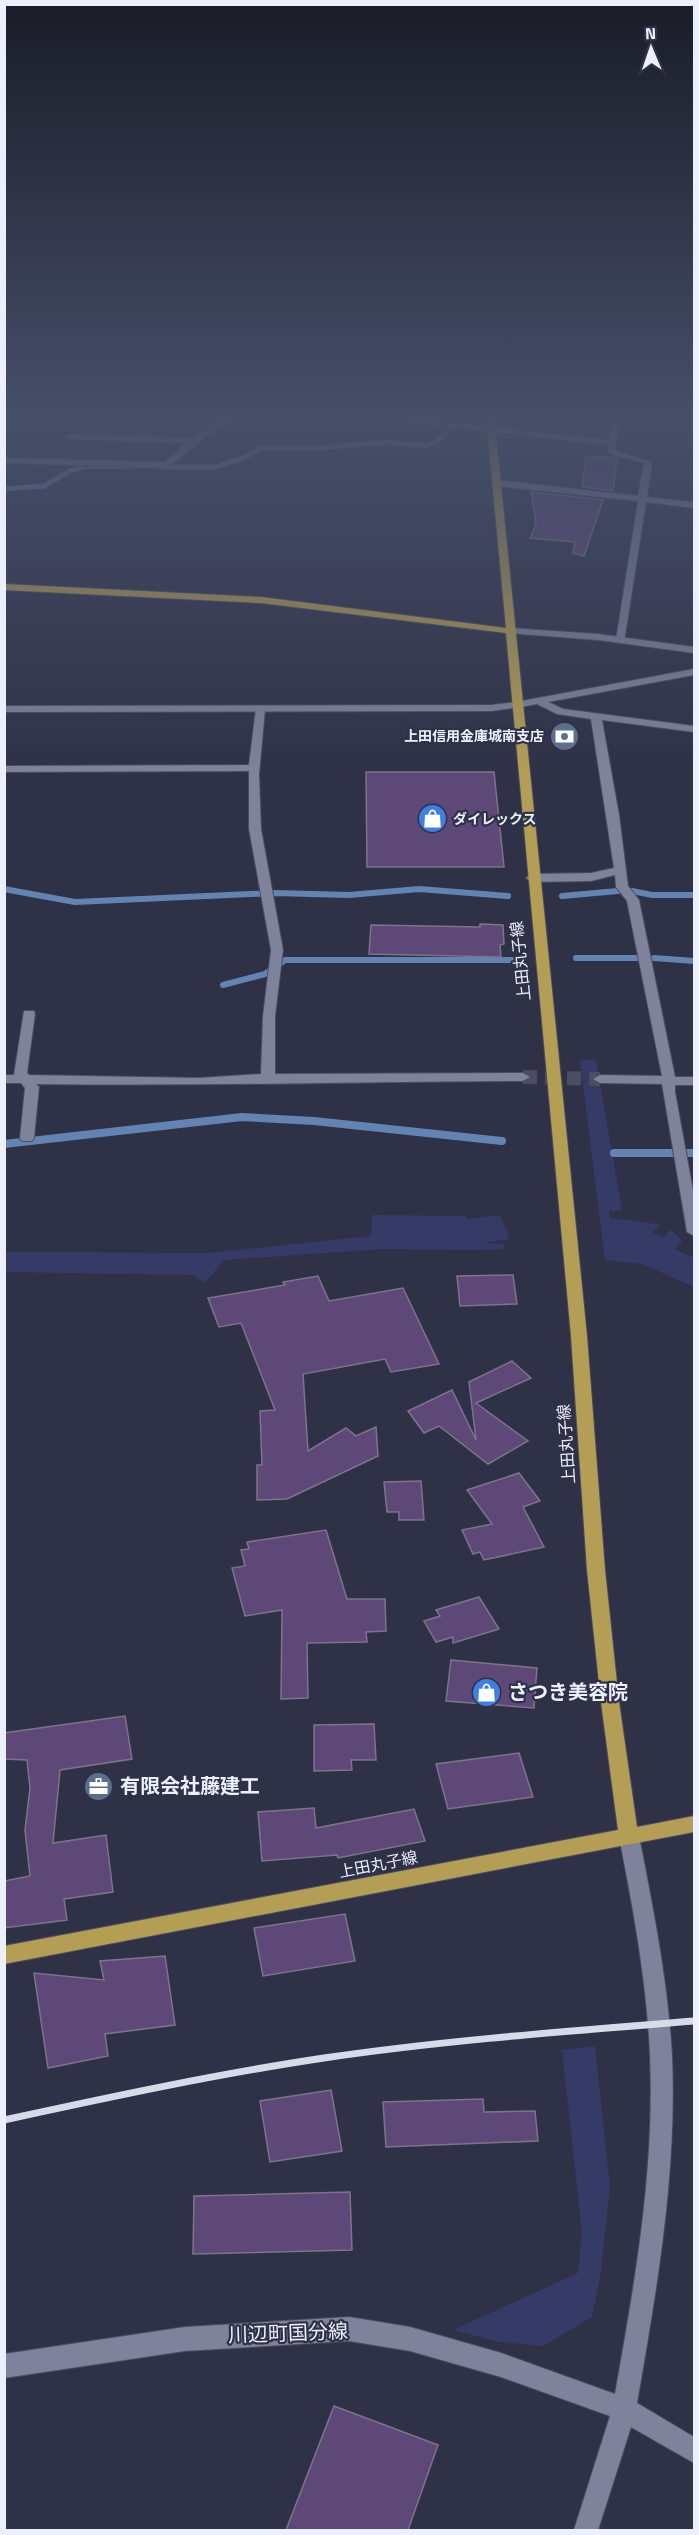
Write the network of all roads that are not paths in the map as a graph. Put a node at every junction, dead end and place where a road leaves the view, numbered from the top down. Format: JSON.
{"nodes":[{"id":1,"x":501,"y":534,"type":"edge"},
{"id":2,"x":638,"y":534,"type":"edge"},
{"id":3,"x":4,"y":587,"type":"edge"},
{"id":4,"x":510,"y":631,"type":"junction"},
{"id":5,"x":621,"y":640,"type":"junction"},
{"id":6,"x":694,"y":650,"type":"edge"},
{"id":7,"x":694,"y":672,"type":"edge"},
{"id":8,"x":540,"y":702,"type":"junction"},
{"id":9,"x":516,"y":705,"type":"junction"},
{"id":10,"x":4,"y":709,"type":"edge"},
{"id":11,"x":260,"y":710,"type":"junction"},
{"id":12,"x":596,"y":717,"type":"junction"},
{"id":13,"x":694,"y":729,"type":"edge"},
{"id":14,"x":254,"y":768,"type":"junction"},
{"id":15,"x":4,"y":769,"type":"edge"},
{"id":16,"x":619,"y":870,"type":"junction"},
{"id":17,"x":532,"y":878,"type":"junction"},
{"id":18,"x":29,"y":1014,"type":"dead end"},
{"id":19,"x":523,"y":1077,"type":"tunnel mouth"},
{"id":20,"x":268,"y":1078,"type":"junction"},
{"id":21,"x":4,"y":1079,"type":"edge"},
{"id":22,"x":600,"y":1079,"type":"tunnel mouth"},
{"id":23,"x":25,"y":1080,"type":"junction"},
{"id":24,"x":668,"y":1081,"type":"junction"},
{"id":25,"x":694,"y":1081,"type":"edge"},
{"id":26,"x":27,"y":1138,"type":"dead end"},
{"id":27,"x":694,"y":1232,"type":"edge"},
{"id":28,"x":694,"y":1824,"type":"edge"},
{"id":29,"x":629,"y":1836,"type":"junction"},
{"id":30,"x":4,"y":1955,"type":"edge"},
{"id":31,"x":4,"y":2366,"type":"edge"},
{"id":32,"x":624,"y":2409,"type":"junction"},
{"id":33,"x":694,"y":2451,"type":"edge"},
{"id":34,"x":586,"y":2530,"type":"edge"}],
"edges":[{"from":1,"to":4,"type":"main road","name":"上田丸子線"},
{"from":2,"to":5,"type":"street"},
{"from":3,"to":4,"type":"main road"},
{"from":4,"to":5,"type":"street"},
{"from":4,"to":9,"type":"main road","name":"上田丸子線"},
{"from":5,"to":6,"type":"street"},
{"from":7,"to":8,"type":"street"},
{"from":8,"to":9,"type":"street"},
{"from":8,"to":12,"type":"street"},
{"from":9,"to":11,"type":"street"},
{"from":9,"to":17,"type":"main road","name":"上田丸子線"},
{"from":10,"to":11,"type":"street"},
{"from":11,"to":14,"type":"street"},
{"from":12,"to":13,"type":"street"},
{"from":12,"to":16,"type":"street"},
{"from":14,"to":15,"type":"street"},
{"from":14,"to":20,"type":"street"},
{"from":16,"to":17,"type":"street"},
{"from":16,"to":24,"type":"street"},
{"from":17,"to":29,"type":"main road","name":"上田丸子線"},
{"from":18,"to":23,"type":"street"},
{"from":19,"to":20,"type":"street"},
{"from":20,"to":23,"type":"street"},
{"from":21,"to":23,"type":"street"},
{"from":22,"to":24,"type":"street"},
{"from":23,"to":26,"type":"street"},
{"from":24,"to":25,"type":"street"},
{"from":24,"to":27,"type":"street"},
{"from":28,"to":29,"type":"main road"},
{"from":29,"to":30,"type":"main road","name":"上田丸子線"},
{"from":29,"to":32,"type":"street"},
{"from":31,"to":32,"type":"street","name":"川辺町国分線"},
{"from":32,"to":33,"type":"street","name":"川辺町国分線"},
{"from":32,"to":34,"type":"street"}]}
